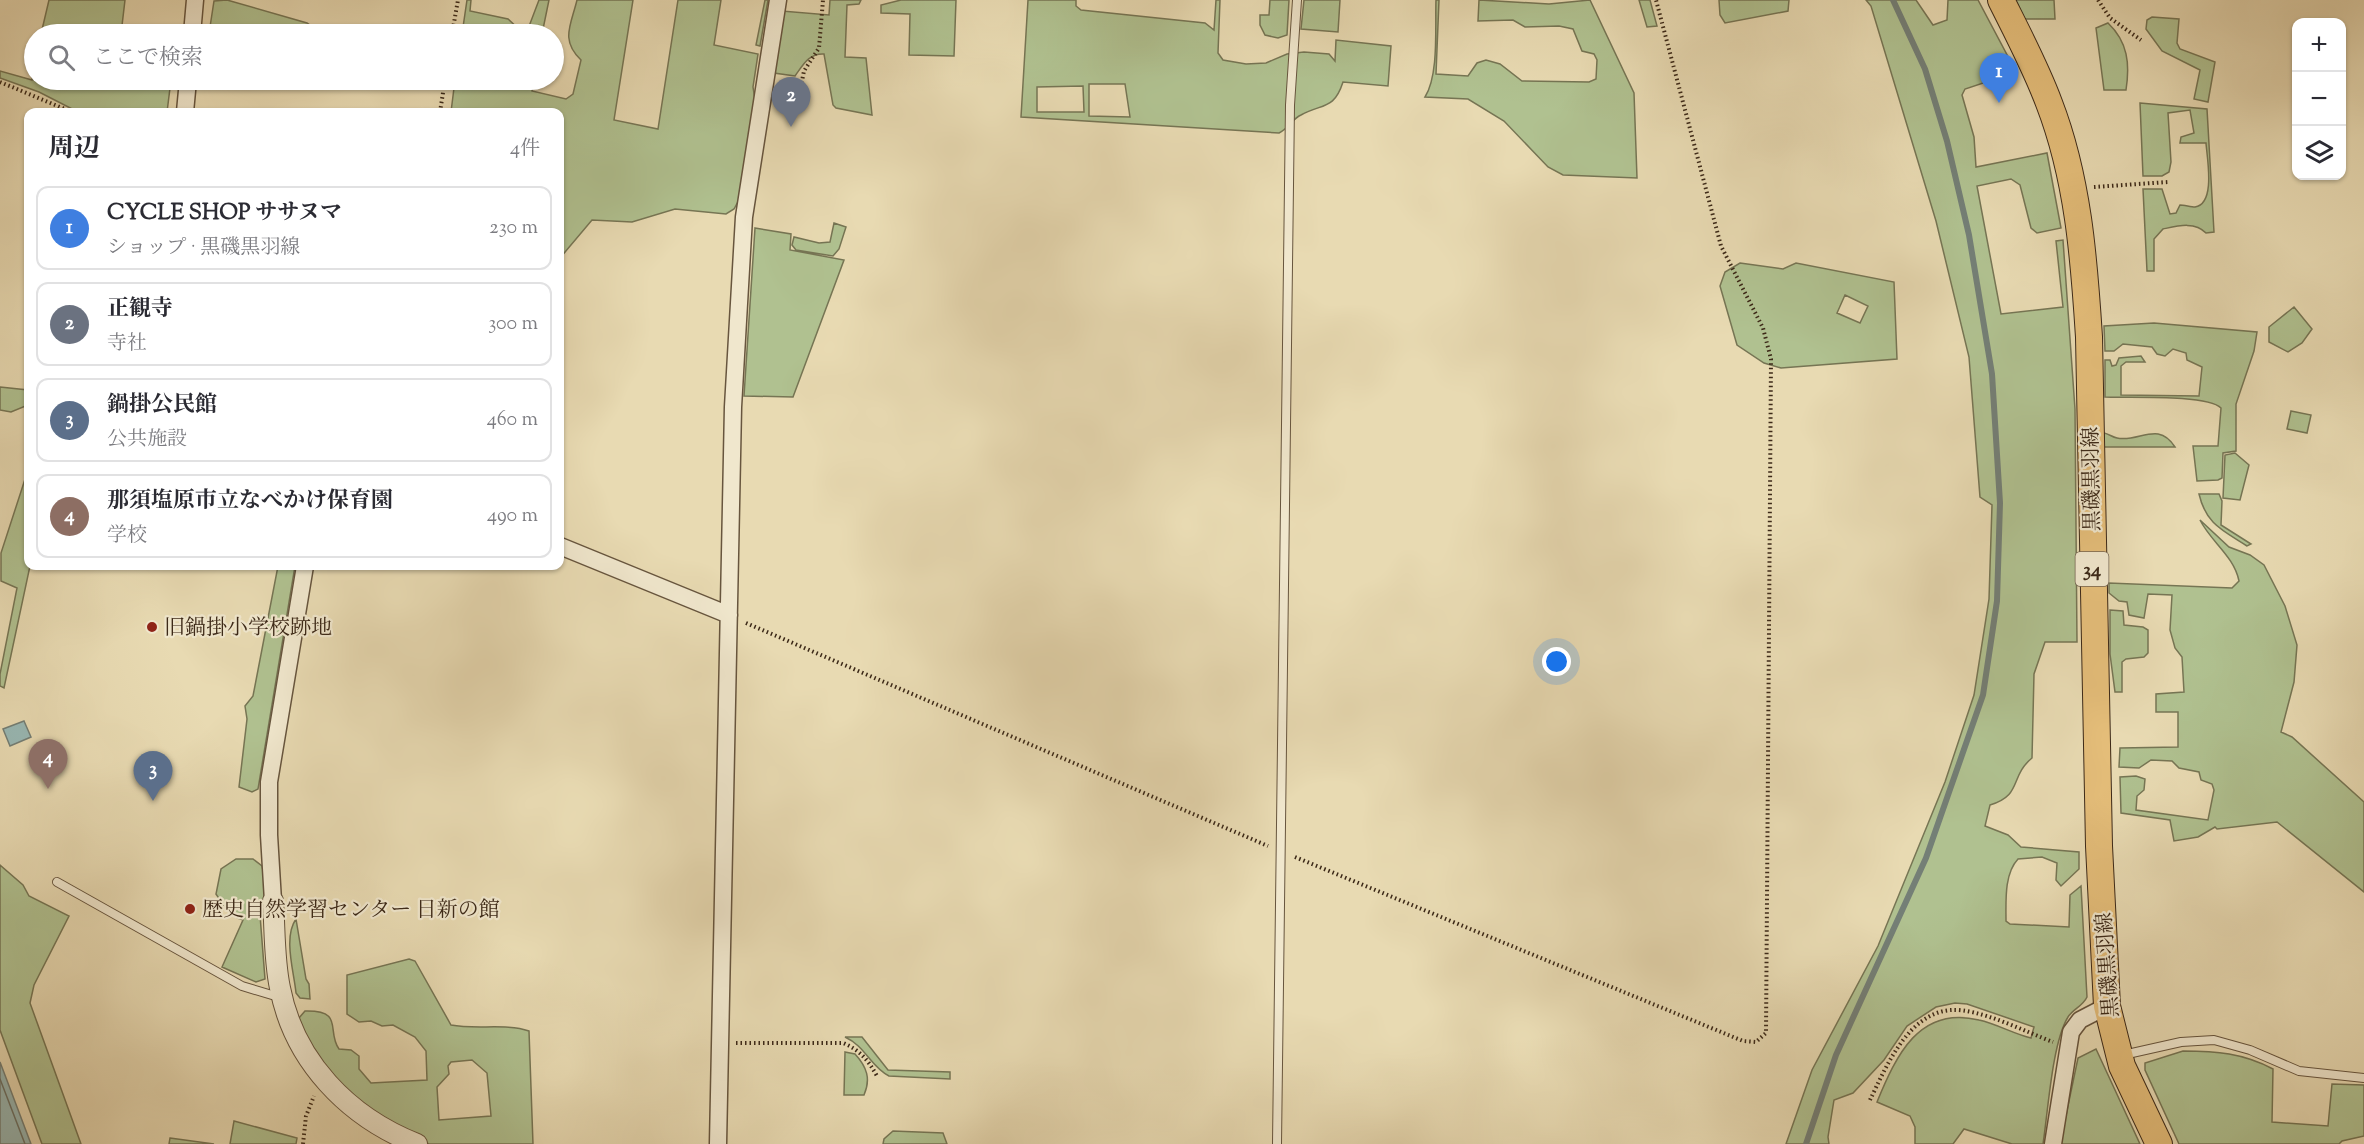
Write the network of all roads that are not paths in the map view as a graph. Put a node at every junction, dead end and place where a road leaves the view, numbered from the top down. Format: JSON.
{"nodes":[{"id":1,"x":195,"y":0,"type":"edge"},
{"id":2,"x":778,"y":0,"type":"edge"},
{"id":3,"x":1297,"y":0,"type":"edge"},
{"id":4,"x":2001,"y":0,"type":"edge"},
{"id":5,"x":193,"y":24,"type":"edge"},
{"id":6,"x":187,"y":90,"type":"edge"},
{"id":7,"x":185,"y":108,"type":"edge"},
{"id":8,"x":564,"y":548,"type":"edge"},
{"id":9,"x":304,"y":570,"type":"edge"},
{"id":10,"x":729,"y":615,"type":"junction"},
{"id":11,"x":57,"y":882,"type":"dead end"},
{"id":12,"x":273,"y":901,"type":"joint"},
{"id":13,"x":282,"y":998,"type":"junction"},
{"id":14,"x":2108,"y":1006,"type":"junction"},
{"id":15,"x":2120,"y":1056,"type":"junction"},
{"id":16,"x":2364,"y":1078,"type":"edge"},
{"id":17,"x":417,"y":1144,"type":"edge"},
{"id":18,"x":718,"y":1144,"type":"edge"},
{"id":19,"x":1277,"y":1144,"type":"edge"},
{"id":20,"x":2053,"y":1144,"type":"edge"},
{"id":21,"x":2159,"y":1144,"type":"edge"}],
"edges":[{"from":1,"to":5,"type":"street"},
{"from":2,"to":10,"type":"street"},
{"from":3,"to":19,"type":"lane"},
{"from":4,"to":14,"type":"main road","name":"黒磯黒羽線","number":"34"},
{"from":6,"to":7,"type":"street"},
{"from":8,"to":10,"type":"street"},
{"from":9,"to":12,"type":"street"},
{"from":10,"to":18,"type":"street"},
{"from":11,"to":13,"type":"lane"},
{"from":12,"to":13,"type":"street"},
{"from":13,"to":17,"type":"street"},
{"from":14,"to":15,"type":"main road","name":"黒磯黒羽線","number":"34"},
{"from":14,"to":20,"type":"street"},
{"from":15,"to":16,"type":"lane"},
{"from":15,"to":21,"type":"main road","name":"黒磯黒羽線","number":"34"}]}
